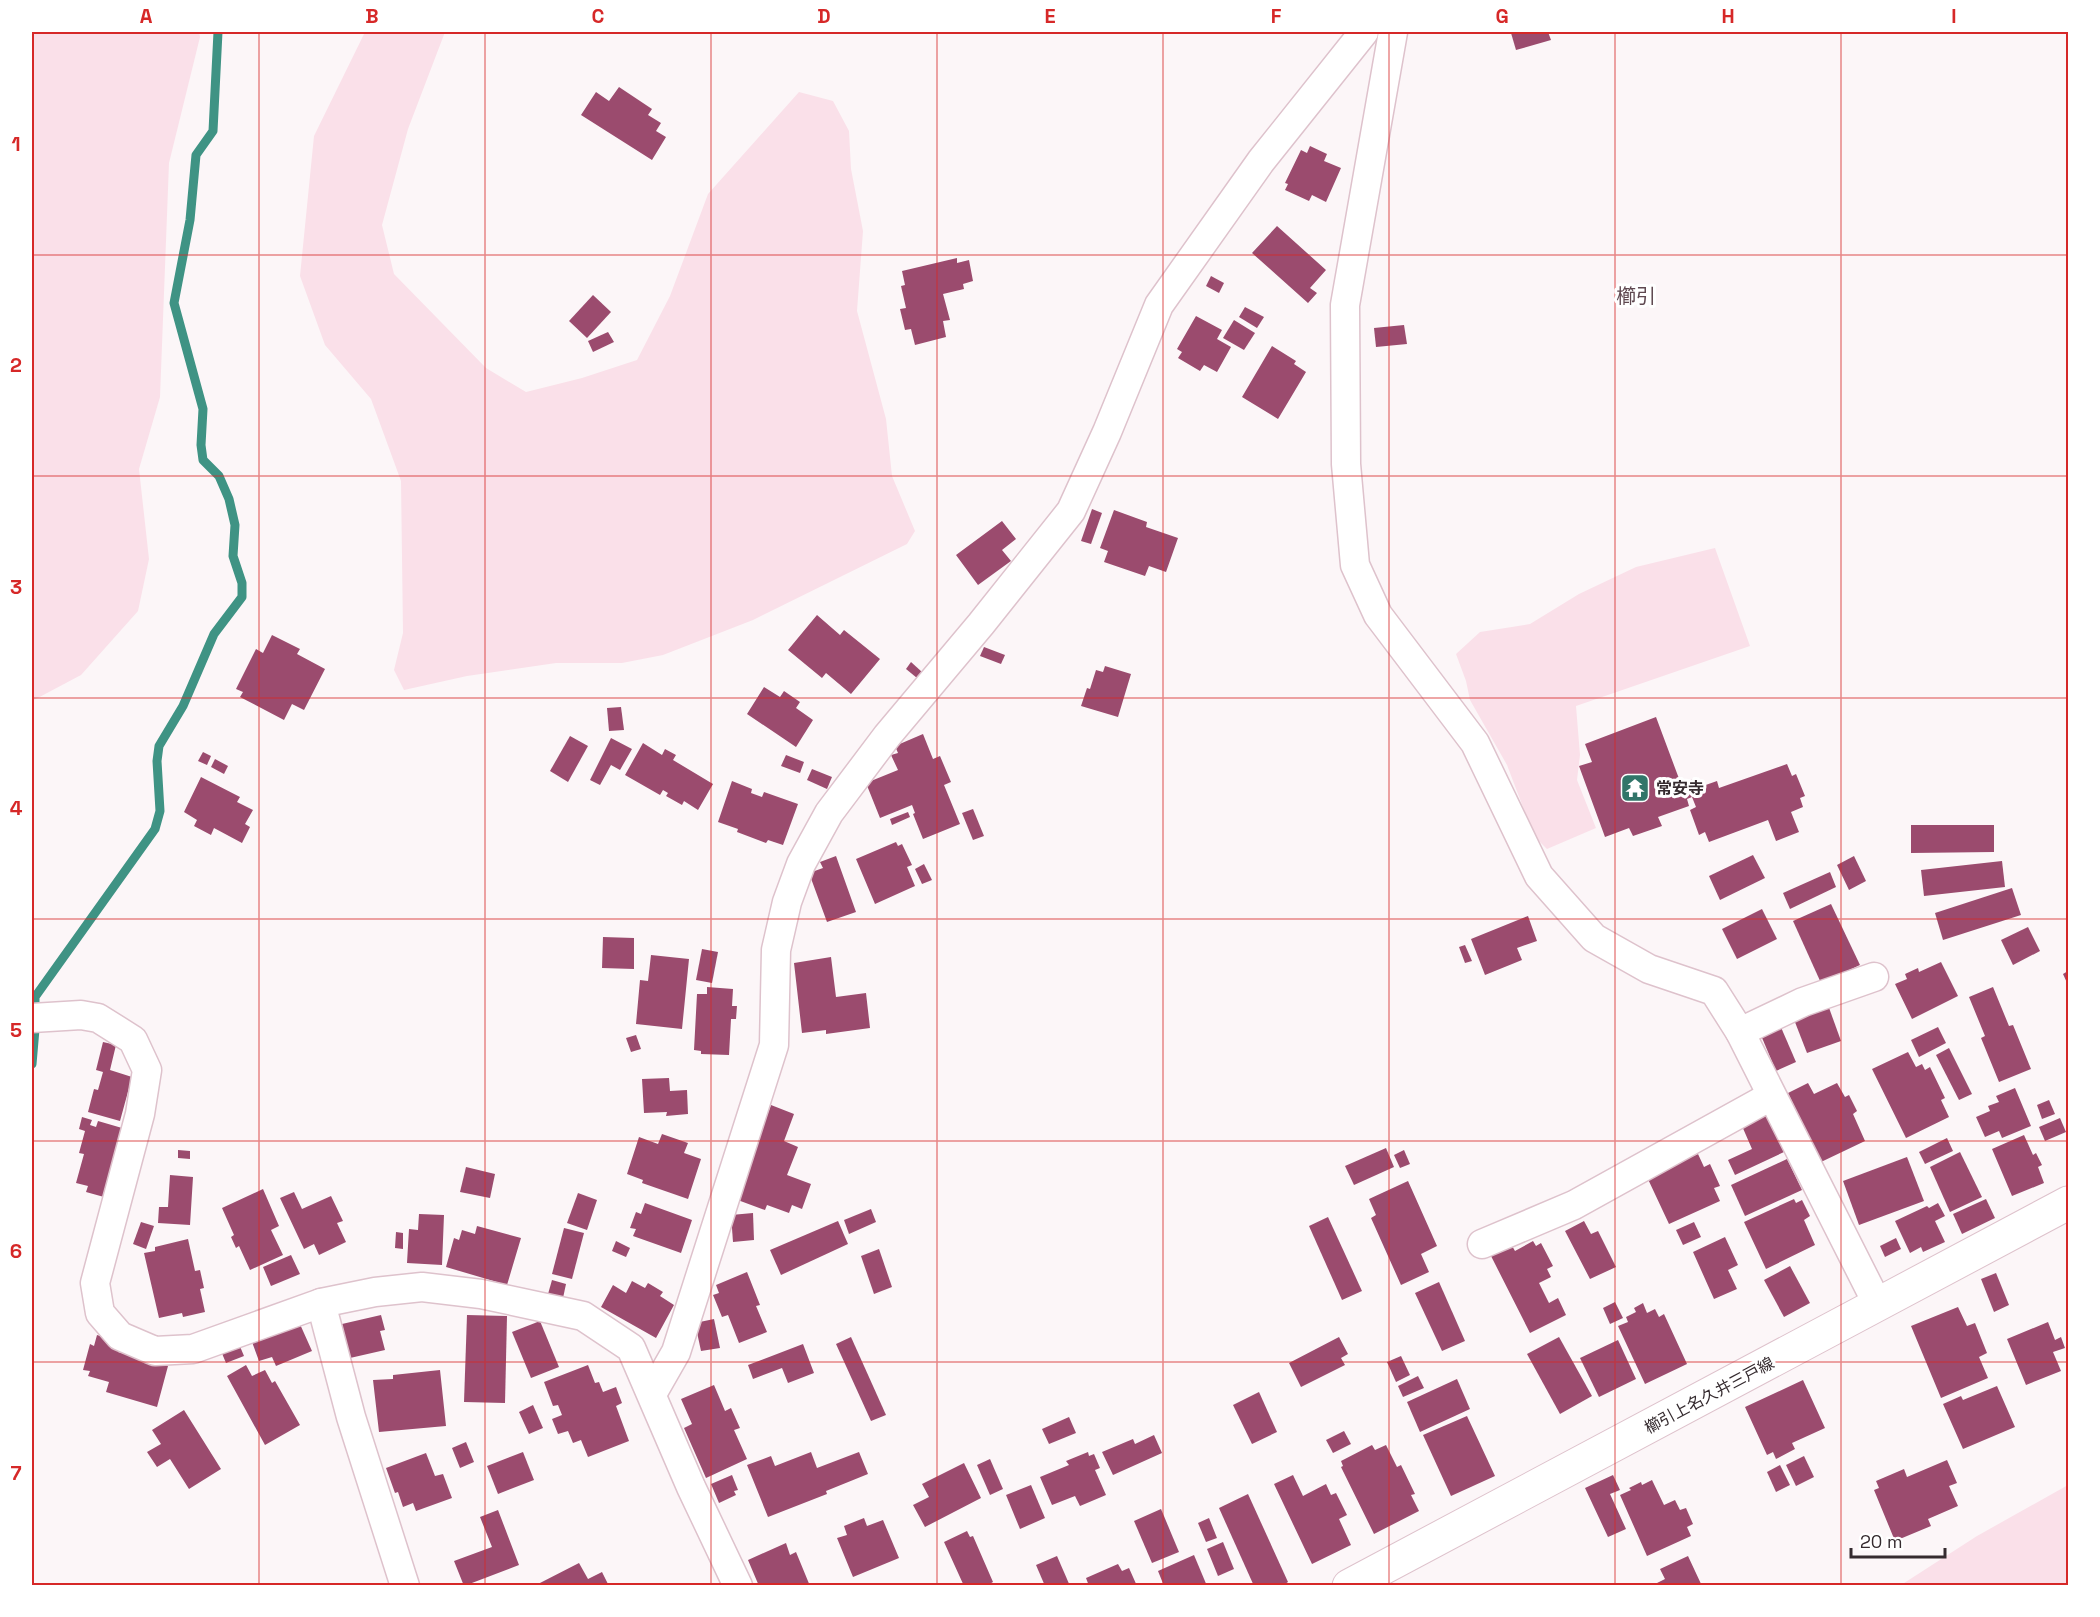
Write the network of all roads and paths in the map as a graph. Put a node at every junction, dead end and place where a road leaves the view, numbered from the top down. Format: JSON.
{"nodes":[{"id":1,"x":1364,"y":32,"type":"edge"},
{"id":2,"x":1393,"y":32,"type":"edge"},
{"id":3,"x":1874,"y":977,"type":"dead end"},
{"id":4,"x":32,"y":1018,"type":"edge"},
{"id":5,"x":1740,"y":1032,"type":"junction"},
{"id":6,"x":1771,"y":1096,"type":"junction"},
{"id":7,"x":2068,"y":1203,"type":"edge"},
{"id":8,"x":1482,"y":1244,"type":"dead end"},
{"id":9,"x":321,"y":1303,"type":"junction"},
{"id":10,"x":1878,"y":1305,"type":"junction"},
{"id":11,"x":652,"y":1394,"type":"junction"},
{"id":12,"x":405,"y":1586,"type":"edge"},
{"id":13,"x":738,"y":1586,"type":"edge"},
{"id":14,"x":1349,"y":1586,"type":"edge"}],
"edges":[{"from":1,"to":11,"type":"street"},
{"from":2,"to":5,"type":"street"},
{"from":3,"to":5,"type":"street"},
{"from":4,"to":9,"type":"street"},
{"from":5,"to":6,"type":"street"},
{"from":6,"to":8,"type":"street"},
{"from":6,"to":10,"type":"street"},
{"from":7,"to":10,"type":"main road","name":"櫛引上名久井三戸線"},
{"from":9,"to":11,"type":"street"},
{"from":9,"to":12,"type":"street"},
{"from":10,"to":14,"type":"main road","name":"櫛引上名久井三戸線"},
{"from":11,"to":13,"type":"street"}]}
